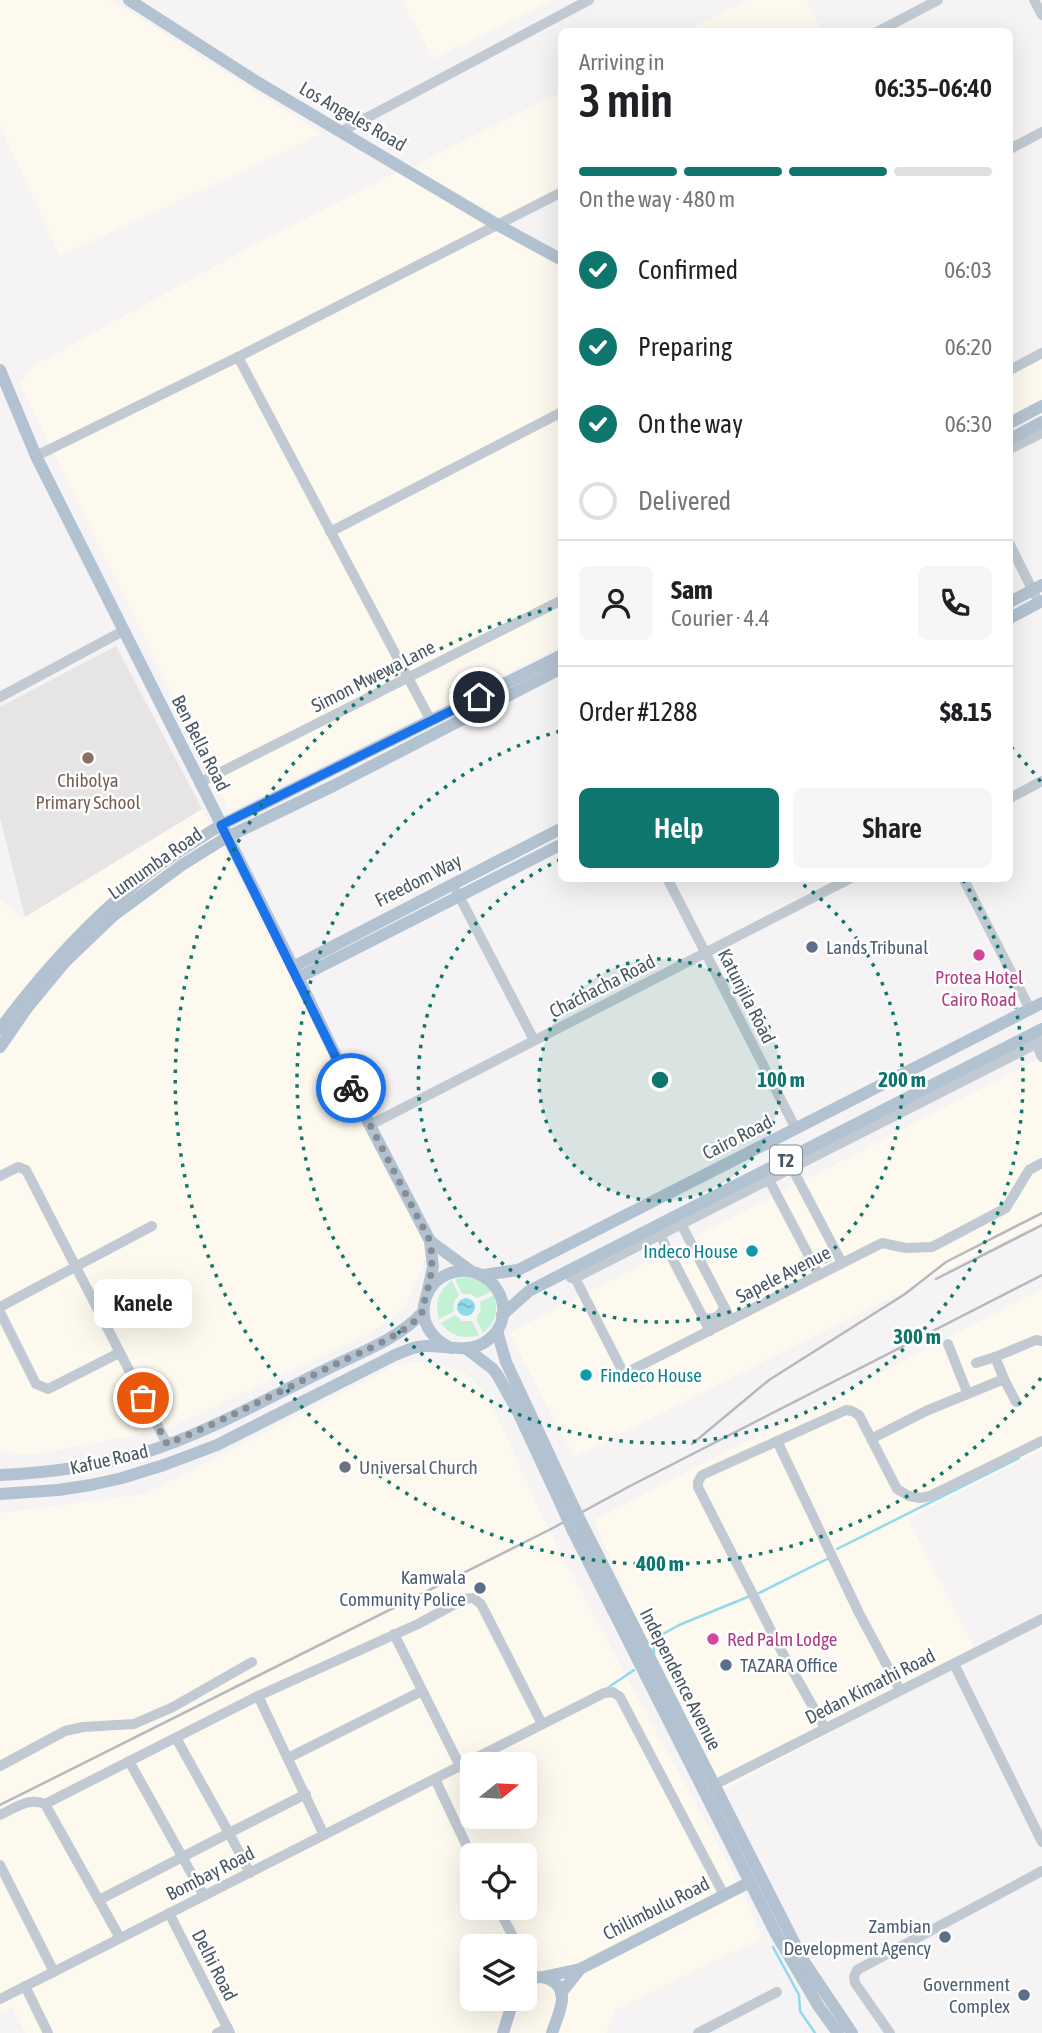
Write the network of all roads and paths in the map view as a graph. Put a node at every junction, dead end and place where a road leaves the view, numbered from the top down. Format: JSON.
{"nodes":[{"id":1,"x":129,"y":0,"type":"edge"},
{"id":2,"x":589,"y":0,"type":"edge"},
{"id":3,"x":938,"y":0,"type":"edge"},
{"id":4,"x":1034,"y":0,"type":"edge"},
{"id":5,"x":1042,"y":15,"type":"edge"},
{"id":6,"x":885,"y":28,"type":"edge"},
{"id":7,"x":340,"y":131,"type":"junction"},
{"id":8,"x":1042,"y":132,"type":"edge"},
{"id":9,"x":1013,"y":147,"type":"edge"},
{"id":10,"x":558,"y":194,"type":"edge"},
{"id":11,"x":496,"y":224,"type":"junction"},
{"id":12,"x":558,"y":258,"type":"edge"},
{"id":13,"x":1042,"y":353,"type":"edge"},
{"id":14,"x":238,"y":357,"type":"junction"},
{"id":15,"x":1013,"y":368,"type":"edge"},
{"id":16,"x":0,"y":370,"type":"edge"},
{"id":17,"x":1042,"y":406,"type":"edge"},
{"id":18,"x":558,"y":414,"type":"edge"},
{"id":19,"x":1013,"y":420,"type":"edge"},
{"id":20,"x":1042,"y":422,"type":"edge"},
{"id":21,"x":1042,"y":433,"type":"edge"},
{"id":22,"x":1013,"y":437,"type":"edge"},
{"id":23,"x":1013,"y":448,"type":"edge"},
{"id":24,"x":36,"y":456,"type":"junction"},
{"id":25,"x":330,"y":533,"type":"junction"},
{"id":26,"x":1013,"y":550,"type":"edge"},
{"id":27,"x":1037,"y":588,"type":"edge"},
{"id":28,"x":1013,"y":600,"type":"edge"},
{"id":29,"x":558,"y":602,"type":"edge"},
{"id":30,"x":1041,"y":604,"type":"edge"},
{"id":31,"x":1013,"y":617,"type":"edge"},
{"id":32,"x":123,"y":631,"type":"junction"},
{"id":33,"x":558,"y":657,"type":"edge"},
{"id":34,"x":558,"y":672,"type":"edge"},
{"id":35,"x":408,"y":678,"type":"junction"},
{"id":36,"x":0,"y":697,"type":"edge"},
{"id":37,"x":430,"y":721,"type":"junction"},
{"id":38,"x":1042,"y":782,"type":"edge"},
{"id":39,"x":199,"y":783,"type":"junction"},
{"id":40,"x":1013,"y":796,"type":"edge"},
{"id":41,"x":221,"y":825,"type":"junction"},
{"id":42,"x":558,"y":830,"type":"edge"},
{"id":43,"x":227,"y":837,"type":"junction"},
{"id":44,"x":558,"y":846,"type":"edge"},
{"id":45,"x":522,"y":848,"type":"junction"},
{"id":46,"x":528,"y":861,"type":"junction"},
{"id":47,"x":669,"y":882,"type":"edge"},
{"id":48,"x":843,"y":882,"type":"edge"},
{"id":49,"x":965,"y":882,"type":"edge"},
{"id":50,"x":456,"y":890,"type":"junction"},
{"id":51,"x":705,"y":953,"type":"junction"},
{"id":52,"x":295,"y":973,"type":"junction"},
{"id":53,"x":1036,"y":1006,"type":"edge"},
{"id":54,"x":0,"y":1029,"type":"edge"},
{"id":55,"x":1042,"y":1029,"type":"edge"},
{"id":56,"x":534,"y":1040,"type":"junction"},
{"id":57,"x":1039,"y":1043,"type":"edge"},
{"id":58,"x":0,"y":1047,"type":"edge"},
{"id":59,"x":1042,"y":1057,"type":"edge"},
{"id":60,"x":991,"y":1061,"type":"junction"},
{"id":61,"x":914,"y":1068,"type":"junction"},
{"id":62,"x":895,"y":1078,"type":"junction"},
{"id":63,"x":925,"y":1089,"type":"junction"},
{"id":64,"x":906,"y":1099,"type":"junction"},
{"id":65,"x":883,"y":1116,"type":"junction"},
{"id":66,"x":370,"y":1125,"type":"junction"},
{"id":67,"x":796,"y":1129,"type":"junction"},
{"id":68,"x":1042,"y":1163,"type":"edge"},
{"id":69,"x":792,"y":1168,"type":"junction"},
{"id":70,"x":0,"y":1176,"type":"edge"},
{"id":71,"x":769,"y":1180,"type":"junction"},
{"id":72,"x":740,"y":1189,"type":"junction"},
{"id":73,"x":659,"y":1199,"type":"junction"},
{"id":74,"x":639,"y":1209,"type":"junction"},
{"id":75,"x":675,"y":1222,"type":"junction"},
{"id":76,"x":152,"y":1226,"type":"dead end"},
{"id":77,"x":655,"y":1232,"type":"junction"},
{"id":78,"x":430,"y":1241,"type":"junction"},
{"id":79,"x":624,"y":1248,"type":"junction"},
{"id":80,"x":834,"y":1248,"type":"junction"},
{"id":81,"x":811,"y":1259,"type":"junction"},
{"id":82,"x":842,"y":1263,"type":"junction"},
{"id":83,"x":76,"y":1267,"type":"junction"},
{"id":84,"x":477,"y":1273,"type":"junction"},
{"id":85,"x":820,"y":1275,"type":"junction"},
{"id":86,"x":556,"y":1278,"type":"junction"},
{"id":87,"x":575,"y":1278,"type":"junction"},
{"id":88,"x":427,"y":1294,"type":"junction"},
{"id":89,"x":724,"y":1307,"type":"junction"},
{"id":90,"x":0,"y":1310,"type":"edge"},
{"id":91,"x":424,"y":1312,"type":"junction"},
{"id":92,"x":502,"y":1315,"type":"junction"},
{"id":93,"x":703,"y":1318,"type":"junction"},
{"id":94,"x":731,"y":1320,"type":"junction"},
{"id":95,"x":497,"y":1331,"type":"junction"},
{"id":96,"x":710,"y":1331,"type":"junction"},
{"id":97,"x":1042,"y":1341,"type":"edge"},
{"id":98,"x":948,"y":1344,"type":"dead end"},
{"id":99,"x":452,"y":1348,"type":"junction"},
{"id":100,"x":467,"y":1349,"type":"junction"},
{"id":101,"x":120,"y":1353,"type":"junction"},
{"id":102,"x":995,"y":1357,"type":"junction"},
{"id":103,"x":976,"y":1363,"type":"dead end"},
{"id":104,"x":1004,"y":1379,"type":"junction"},
{"id":105,"x":967,"y":1392,"type":"junction"},
{"id":106,"x":1016,"y":1402,"type":"dead end"},
{"id":107,"x":872,"y":1439,"type":"junction"},
{"id":108,"x":777,"y":1441,"type":"junction"},
{"id":109,"x":1042,"y":1441,"type":"edge"},
{"id":110,"x":167,"y":1444,"type":"junction"},
{"id":111,"x":0,"y":1475,"type":"edge"},
{"id":112,"x":0,"y":1494,"type":"edge"},
{"id":113,"x":564,"y":1498,"type":"junction"},
{"id":114,"x":577,"y":1527,"type":"junction"},
{"id":115,"x":1042,"y":1619,"type":"edge"},
{"id":116,"x":394,"y":1634,"type":"junction"},
{"id":117,"x":252,"y":1662,"type":"dead end"},
{"id":118,"x":954,"y":1664,"type":"junction"},
{"id":119,"x":900,"y":1690,"type":"junction"},
{"id":120,"x":422,"y":1691,"type":"junction"},
{"id":121,"x":258,"y":1696,"type":"junction"},
{"id":122,"x":542,"y":1724,"type":"junction"},
{"id":123,"x":825,"y":1728,"type":"junction"},
{"id":124,"x":176,"y":1738,"type":"junction"},
{"id":125,"x":487,"y":1752,"type":"edge"},
{"id":126,"x":288,"y":1758,"type":"junction"},
{"id":127,"x":129,"y":1761,"type":"junction"},
{"id":128,"x":0,"y":1766,"type":"edge"},
{"id":129,"x":460,"y":1766,"type":"joint"},
{"id":130,"x":435,"y":1779,"type":"junction"},
{"id":131,"x":714,"y":1785,"type":"junction"},
{"id":132,"x":306,"y":1794,"type":"junction"},
{"id":133,"x":46,"y":1804,"type":"junction"},
{"id":134,"x":0,"y":1815,"type":"edge"},
{"id":135,"x":229,"y":1833,"type":"junction"},
{"id":136,"x":324,"y":1835,"type":"junction"},
{"id":137,"x":1042,"y":1842,"type":"edge"},
{"id":138,"x":465,"y":1843,"type":"edge"},
{"id":139,"x":182,"y":1857,"type":"junction"},
{"id":140,"x":0,"y":1865,"type":"edge"},
{"id":141,"x":1042,"y":1871,"type":"edge"},
{"id":142,"x":250,"y":1872,"type":"junction"},
{"id":143,"x":750,"y":1882,"type":"junction"},
{"id":144,"x":724,"y":1895,"type":"junction"},
{"id":145,"x":204,"y":1896,"type":"junction"},
{"id":146,"x":99,"y":1900,"type":"junction"},
{"id":147,"x":169,"y":1913,"type":"junction"},
{"id":148,"x":120,"y":1938,"type":"junction"},
{"id":149,"x":580,"y":1969,"type":"junction"},
{"id":150,"x":54,"y":1972,"type":"junction"},
{"id":151,"x":537,"y":1977,"type":"edge"},
{"id":152,"x":537,"y":1979,"type":"edge"},
{"id":153,"x":25,"y":1986,"type":"junction"},
{"id":154,"x":777,"y":1992,"type":"dead end"},
{"id":155,"x":561,"y":1993,"type":"junction"},
{"id":156,"x":0,"y":1999,"type":"edge"},
{"id":157,"x":510,"y":2011,"type":"edge"},
{"id":158,"x":229,"y":2030,"type":"edge"},
{"id":159,"x":48,"y":2033,"type":"edge"},
{"id":160,"x":217,"y":2033,"type":"edge"},
{"id":161,"x":503,"y":2033,"type":"edge"},
{"id":162,"x":552,"y":2033,"type":"edge"},
{"id":163,"x":698,"y":2033,"type":"edge"},
{"id":164,"x":838,"y":2033,"type":"edge"},
{"id":165,"x":852,"y":2033,"type":"edge"},
{"id":166,"x":890,"y":2033,"type":"edge"}],
"edges":[{"from":1,"to":7,"type":"main road","name":"Los Angeles Road"},
{"from":2,"to":7,"type":"street"},
{"from":3,"to":6,"type":"street"},
{"from":4,"to":5,"type":"street"},
{"from":7,"to":11,"type":"main road","name":"Los Angeles Road"},
{"from":8,"to":9,"type":"street"},
{"from":10,"to":11,"type":"street"},
{"from":11,"to":12,"type":"main road","name":"Los Angeles Road"},
{"from":11,"to":14,"type":"street"},
{"from":13,"to":15,"type":"street"},
{"from":14,"to":24,"type":"street"},
{"from":14,"to":25,"type":"street"},
{"from":16,"to":24,"type":"main road","name":"Ben Bella Road"},
{"from":17,"to":19,"type":"main road"},
{"from":18,"to":25,"type":"street"},
{"from":20,"to":22,"type":"main road"},
{"from":21,"to":23,"type":"street"},
{"from":24,"to":32,"type":"main road","name":"Ben Bella Road"},
{"from":25,"to":35,"type":"street"},
{"from":26,"to":27,"type":"street"},
{"from":27,"to":28,"type":"main road"},
{"from":27,"to":30,"type":"street"},
{"from":29,"to":35,"type":"street","name":"Simon Mwewa Lane"},
{"from":30,"to":31,"type":"main road"},
{"from":32,"to":36,"type":"street"},
{"from":32,"to":39,"type":"main road","name":"Ben Bella Road"},
{"from":33,"to":37,"type":"main road","name":"Lumumba Road"},
{"from":34,"to":43,"type":"main road","name":"Lumumba Road"},
{"from":35,"to":37,"type":"street"},
{"from":35,"to":39,"type":"street","name":"Simon Mwewa Lane"},
{"from":37,"to":41,"type":"main road","name":"Lumumba Road"},
{"from":38,"to":40,"type":"street"},
{"from":39,"to":41,"type":"main road","name":"Ben Bella Road"},
{"from":41,"to":43,"type":"main road","name":"Ben Bella Road"},
{"from":41,"to":54,"type":"main road","name":"Lumumba Road"},
{"from":42,"to":45,"type":"main road","name":"Freedom Way"},
{"from":43,"to":52,"type":"main road","name":"Ben Bella Road"},
{"from":43,"to":58,"type":"main road","name":"Lumumba Road"},
{"from":44,"to":46,"type":"main road","name":"Freedom Way"},
{"from":45,"to":46,"type":"main road"},
{"from":45,"to":50,"type":"main road","name":"Freedom Way"},
{"from":46,"to":50,"type":"main road","name":"Freedom Way"},
{"from":47,"to":51,"type":"street","name":"Katunjila Road"},
{"from":48,"to":51,"type":"street","name":"Chachacha Road"},
{"from":49,"to":53,"type":"street"},
{"from":50,"to":52,"type":"main road","name":"Freedom Way"},
{"from":50,"to":56,"type":"street"},
{"from":51,"to":56,"type":"street","name":"Chachacha Road"},
{"from":51,"to":67,"type":"street","name":"Katunjila Road"},
{"from":52,"to":66,"type":"main road","name":"Ben Bella Road"},
{"from":53,"to":61,"type":"main road","name":"Cairo Road","number":"T2"},
{"from":55,"to":60,"type":"main road","number":"T2"},
{"from":56,"to":66,"type":"street","name":"Chachacha Road"},
{"from":57,"to":59,"type":"street"},
{"from":57,"to":60,"type":"street"},
{"from":60,"to":63,"type":"main road","number":"T2"},
{"from":60,"to":65,"type":"street"},
{"from":61,"to":62,"type":"main road","name":"Cairo Road","number":"T2"},
{"from":61,"to":63,"type":"main road"},
{"from":62,"to":64,"type":"main road"},
{"from":62,"to":67,"type":"main road","name":"Cairo Road","number":"T2"},
{"from":63,"to":64,"type":"main road","number":"T2"},
{"from":64,"to":65,"type":"main road","number":"T2"},
{"from":65,"to":69,"type":"street"},
{"from":65,"to":72,"type":"main road","number":"T2"},
{"from":66,"to":78,"type":"main road","name":"Ben Bella Road"},
{"from":67,"to":73,"type":"main road","name":"Cairo Road","number":"T2"},
{"from":68,"to":82,"type":"street","name":"Sapele Avenue"},
{"from":69,"to":71,"type":"street"},
{"from":69,"to":80,"type":"street"},
{"from":70,"to":83,"type":"street"},
{"from":71,"to":72,"type":"street"},
{"from":71,"to":81,"type":"street"},
{"from":72,"to":75,"type":"main road","number":"T2"},
{"from":73,"to":74,"type":"main road","name":"Cairo Road","number":"T2"},
{"from":73,"to":75,"type":"main road"},
{"from":74,"to":77,"type":"main road"},
{"from":74,"to":84,"type":"main road","name":"Cairo Road","number":"T2"},
{"from":75,"to":77,"type":"main road","number":"T2"},
{"from":75,"to":89,"type":"street"},
{"from":76,"to":83,"type":"street"},
{"from":77,"to":79,"type":"main road","number":"T2"},
{"from":77,"to":93,"type":"street"},
{"from":78,"to":84,"type":"main road","name":"Ben Bella Road"},
{"from":78,"to":88,"type":"main road","name":"Ben Bella Road"},
{"from":79,"to":86,"type":"main road","number":"T2"},
{"from":79,"to":87,"type":"street"},
{"from":80,"to":81,"type":"street"},
{"from":80,"to":82,"type":"street"},
{"from":81,"to":85,"type":"street"},
{"from":82,"to":85,"type":"street","name":"Sapele Avenue"},
{"from":83,"to":90,"type":"street"},
{"from":83,"to":101,"type":"street"},
{"from":84,"to":88,"type":"main road"},
{"from":84,"to":92,"type":"main road"},
{"from":85,"to":94,"type":"street","name":"Sapele Avenue"},
{"from":86,"to":87,"type":"street"},
{"from":86,"to":92,"type":"main road","number":"T2"},
{"from":87,"to":96,"type":"street","name":"Sapele Avenue"},
{"from":88,"to":91,"type":"main road"},
{"from":89,"to":93,"type":"street"},
{"from":89,"to":94,"type":"street"},
{"from":90,"to":101,"type":"street"},
{"from":91,"to":99,"type":"main road"},
{"from":91,"to":110,"type":"main road","name":"Kafue Road"},
{"from":92,"to":95,"type":"main road"},
{"from":93,"to":96,"type":"street"},
{"from":94,"to":96,"type":"street","name":"Sapele Avenue"},
{"from":95,"to":100,"type":"main road"},
{"from":95,"to":113,"type":"main road","name":"Independence Avenue"},
{"from":97,"to":102,"type":"street"},
{"from":98,"to":105,"type":"street"},
{"from":99,"to":100,"type":"main road"},
{"from":99,"to":112,"type":"main road","name":"Kafue Road"},
{"from":100,"to":113,"type":"main road","name":"Independence Avenue"},
{"from":101,"to":110,"type":"street"},
{"from":102,"to":103,"type":"street"},
{"from":102,"to":104,"type":"street"},
{"from":104,"to":105,"type":"street"},
{"from":104,"to":106,"type":"street"},
{"from":105,"to":107,"type":"street"},
{"from":107,"to":108,"type":"street"},
{"from":107,"to":109,"type":"street"},
{"from":108,"to":119,"type":"street"},
{"from":108,"to":123,"type":"street"},
{"from":110,"to":111,"type":"main road","name":"Kafue Road"},
{"from":113,"to":114,"type":"main road","name":"Independence Avenue","bridge":true},
{"from":114,"to":131,"type":"main road","name":"Independence Avenue"},
{"from":114,"to":143,"type":"main road","name":"Independence Avenue"},
{"from":115,"to":118,"type":"street","name":"Dedan Kimathi Road"},
{"from":116,"to":120,"type":"street"},
{"from":116,"to":121,"type":"street"},
{"from":116,"to":122,"type":"street"},
{"from":117,"to":128,"type":"street"},
{"from":118,"to":119,"type":"street","name":"Dedan Kimathi Road"},
{"from":118,"to":137,"type":"street"},
{"from":119,"to":123,"type":"street","name":"Dedan Kimathi Road"},
{"from":120,"to":126,"type":"street"},
{"from":120,"to":129,"type":"street"},
{"from":121,"to":124,"type":"street"},
{"from":121,"to":126,"type":"street"},
{"from":122,"to":125,"type":"street","name":"Bombay Road"},
{"from":122,"to":144,"type":"street","name":"Bombay Road"},
{"from":123,"to":131,"type":"street","name":"Dedan Kimathi Road"},
{"from":124,"to":127,"type":"street"},
{"from":124,"to":135,"type":"street"},
{"from":126,"to":132,"type":"street"},
{"from":127,"to":133,"type":"street"},
{"from":127,"to":139,"type":"street"},
{"from":129,"to":130,"type":"street","name":"Bombay Road"},
{"from":130,"to":136,"type":"street","name":"Bombay Road"},
{"from":130,"to":138,"type":"street"},
{"from":131,"to":165,"type":"main road","name":"Independence Avenue"},
{"from":132,"to":135,"type":"street"},
{"from":132,"to":136,"type":"street"},
{"from":133,"to":134,"type":"street"},
{"from":133,"to":146,"type":"street"},
{"from":135,"to":139,"type":"street"},
{"from":135,"to":142,"type":"street"},
{"from":136,"to":142,"type":"street","name":"Bombay Road"},
{"from":139,"to":145,"type":"street"},
{"from":139,"to":146,"type":"street"},
{"from":140,"to":150,"type":"street"},
{"from":141,"to":166,"type":"street"},
{"from":142,"to":145,"type":"street","name":"Bombay Road"},
{"from":143,"to":144,"type":"main road","name":"Chilimbulu Road"},
{"from":143,"to":164,"type":"main road","name":"Independence Avenue"},
{"from":144,"to":149,"type":"main road","name":"Chilimbulu Road"},
{"from":145,"to":147,"type":"street","name":"Bombay Road"},
{"from":146,"to":148,"type":"street"},
{"from":147,"to":148,"type":"street","name":"Bombay Road"},
{"from":147,"to":158,"type":"street","name":"Delhi Road"},
{"from":148,"to":150,"type":"street","name":"Bombay Road"},
{"from":149,"to":151,"type":"main road","name":"Chilimbulu Road"},
{"from":149,"to":155,"type":"main road","name":"Chilimbulu Road"},
{"from":150,"to":153,"type":"street","name":"Bombay Road"},
{"from":152,"to":155,"type":"main road"},
{"from":153,"to":156,"type":"street","name":"Bombay Road"},
{"from":153,"to":159,"type":"street"},
{"from":154,"to":163,"type":"street"},
{"from":155,"to":162,"type":"main road","name":"Chilimbulu Road"},
{"from":157,"to":161,"type":"main road"},
{"from":158,"to":160,"type":"street"}]}
